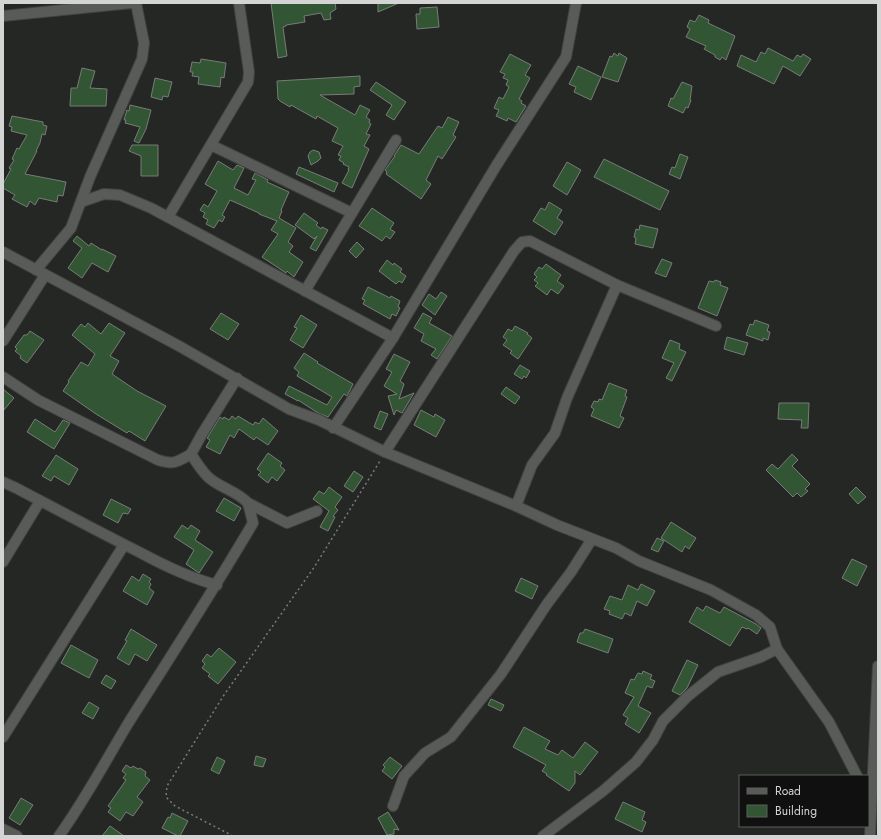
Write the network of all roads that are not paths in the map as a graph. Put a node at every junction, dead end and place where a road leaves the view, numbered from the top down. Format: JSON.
{"nodes":[{"id":1,"x":132,"y":3,"type":"edge"},
{"id":2,"x":136,"y":3,"type":"edge"},
{"id":3,"x":239,"y":3,"type":"edge"},
{"id":4,"x":576,"y":3,"type":"edge"},
{"id":5,"x":3,"y":16,"type":"edge"},
{"id":6,"x":396,"y":140,"type":"dead end"},
{"id":7,"x":211,"y":144,"type":"junction"},
{"id":8,"x":81,"y":202,"type":"junction"},
{"id":9,"x":352,"y":213,"type":"junction"},
{"id":10,"x":168,"y":217,"type":"junction"},
{"id":11,"x":3,"y":252,"type":"edge"},
{"id":12,"x":41,"y":273,"type":"junction"},
{"id":13,"x":617,"y":285,"type":"junction"},
{"id":14,"x":305,"y":291,"type":"junction"},
{"id":15,"x":716,"y":326,"type":"dead end"},
{"id":16,"x":393,"y":338,"type":"junction"},
{"id":17,"x":3,"y":341,"type":"edge"},
{"id":18,"x":3,"y":377,"type":"edge"},
{"id":19,"x":237,"y":378,"type":"junction"},
{"id":20,"x":333,"y":428,"type":"junction"},
{"id":21,"x":385,"y":452,"type":"junction"},
{"id":22,"x":191,"y":454,"type":"junction"},
{"id":23,"x":3,"y":482,"type":"edge"},
{"id":24,"x":40,"y":500,"type":"junction"},
{"id":25,"x":248,"y":503,"type":"junction"},
{"id":26,"x":516,"y":506,"type":"junction"},
{"id":27,"x":317,"y":511,"type":"dead end"},
{"id":28,"x":592,"y":539,"type":"junction"},
{"id":29,"x":124,"y":545,"type":"junction"},
{"id":30,"x":3,"y":562,"type":"edge"},
{"id":31,"x":217,"y":585,"type":"junction"},
{"id":32,"x":777,"y":649,"type":"junction"},
{"id":33,"x":878,"y":666,"type":"edge"},
{"id":34,"x":3,"y":736,"type":"edge"},
{"id":35,"x":857,"y":775,"type":"edge"},
{"id":36,"x":870,"y":802,"type":"edge"},
{"id":37,"x":393,"y":806,"type":"dead end"},
{"id":38,"x":3,"y":829,"type":"edge"},
{"id":39,"x":546,"y":835,"type":"edge"},
{"id":40,"x":17,"y":836,"type":"edge"},
{"id":41,"x":59,"y":836,"type":"edge"},
{"id":42,"x":870,"y":836,"type":"edge"}],
"edges":[{"from":1,"to":5,"type":"street"},
{"from":2,"to":8,"type":"street"},
{"from":3,"to":7,"type":"street"},
{"from":4,"to":16,"type":"street"},
{"from":6,"to":9,"type":"street"},
{"from":7,"to":9,"type":"street"},
{"from":7,"to":10,"type":"street"},
{"from":8,"to":10,"type":"street"},
{"from":8,"to":12,"type":"street"},
{"from":9,"to":14,"type":"street"},
{"from":10,"to":14,"type":"street"},
{"from":11,"to":12,"type":"street"},
{"from":12,"to":17,"type":"street"},
{"from":12,"to":19,"type":"street"},
{"from":13,"to":15,"type":"street"},
{"from":13,"to":21,"type":"street"},
{"from":13,"to":26,"type":"street"},
{"from":14,"to":16,"type":"street"},
{"from":16,"to":20,"type":"street"},
{"from":18,"to":22,"type":"street"},
{"from":19,"to":20,"type":"street"},
{"from":19,"to":22,"type":"street"},
{"from":20,"to":21,"type":"street"},
{"from":21,"to":26,"type":"street"},
{"from":22,"to":25,"type":"street"},
{"from":23,"to":24,"type":"street"},
{"from":24,"to":29,"type":"street"},
{"from":24,"to":30,"type":"street"},
{"from":25,"to":27,"type":"street"},
{"from":25,"to":31,"type":"street"},
{"from":26,"to":28,"type":"street"},
{"from":28,"to":32,"type":"street"},
{"from":28,"to":37,"type":"street"},
{"from":29,"to":31,"type":"street"},
{"from":29,"to":34,"type":"street"},
{"from":31,"to":41,"type":"street"},
{"from":32,"to":35,"type":"street"},
{"from":32,"to":39,"type":"street"},
{"from":33,"to":36,"type":"street"},
{"from":36,"to":42,"type":"street"},
{"from":38,"to":40,"type":"street"}]}
